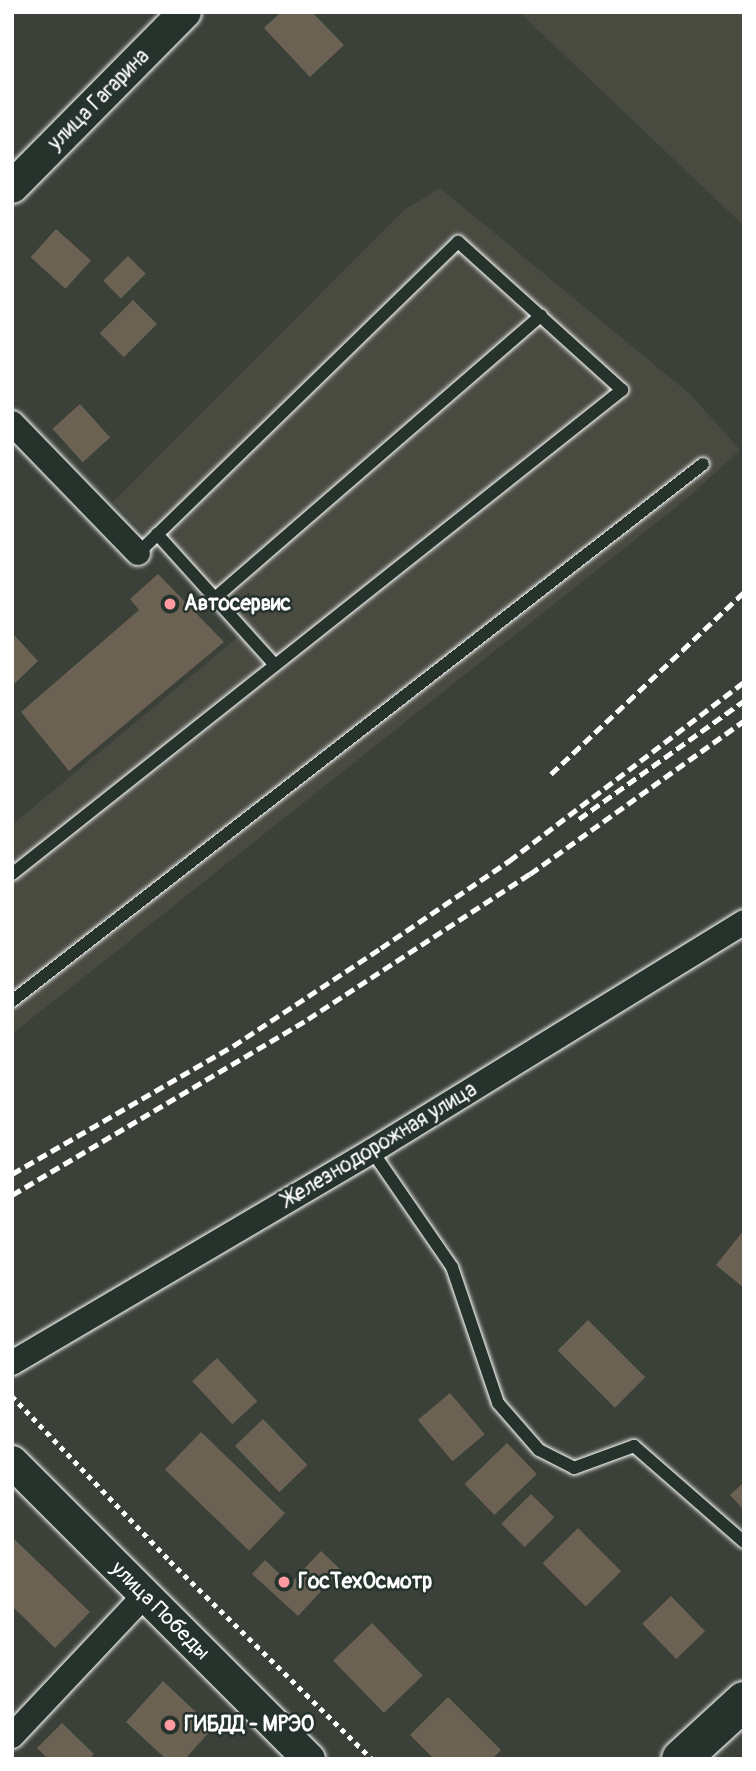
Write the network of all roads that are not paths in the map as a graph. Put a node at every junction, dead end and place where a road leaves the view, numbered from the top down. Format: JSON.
{"nodes":[{"id":1,"x":185,"y":12,"type":"edge"},
{"id":2,"x":12,"y":187,"type":"edge"},
{"id":3,"x":541,"y":315,"type":"junction"},
{"id":4,"x":12,"y":423,"type":"edge"},
{"id":5,"x":703,"y":464,"type":"dead end"},
{"id":6,"x":157,"y":534,"type":"junction"},
{"id":7,"x":138,"y":553,"type":"joint"},
{"id":8,"x":216,"y":597,"type":"junction"},
{"id":9,"x":275,"y":665,"type":"junction"},
{"id":10,"x":12,"y":874,"type":"edge"},
{"id":11,"x":744,"y":922,"type":"edge"},
{"id":12,"x":12,"y":1001,"type":"edge"},
{"id":13,"x":372,"y":1152,"type":"junction"},
{"id":14,"x":12,"y":1363,"type":"edge"},
{"id":15,"x":12,"y":1462,"type":"edge"},
{"id":16,"x":744,"y":1542,"type":"edge"},
{"id":17,"x":144,"y":1597,"type":"junction"},
{"id":18,"x":744,"y":1701,"type":"edge"},
{"id":19,"x":12,"y":1736,"type":"edge"},
{"id":20,"x":309,"y":1759,"type":"edge"},
{"id":21,"x":681,"y":1759,"type":"edge"}],
"edges":[{"from":1,"to":2,"type":"street","name":"улица Гагарина"},
{"from":3,"to":6,"type":"lane"},
{"from":3,"to":8,"type":"lane"},
{"from":3,"to":9,"type":"lane"},
{"from":4,"to":7,"type":"street"},
{"from":5,"to":12,"type":"lane"},
{"from":6,"to":7,"type":"lane"},
{"from":6,"to":8,"type":"lane"},
{"from":8,"to":9,"type":"lane"},
{"from":9,"to":10,"type":"lane"},
{"from":11,"to":13,"type":"street","name":"Железнодорожная улица"},
{"from":13,"to":14,"type":"street","name":"Железнодорожная улица"},
{"from":13,"to":16,"type":"lane"},
{"from":15,"to":17,"type":"street","name":"улица Победы"},
{"from":17,"to":19,"type":"street"},
{"from":17,"to":20,"type":"street","name":"улица Победы"},
{"from":18,"to":21,"type":"main road"}]}
